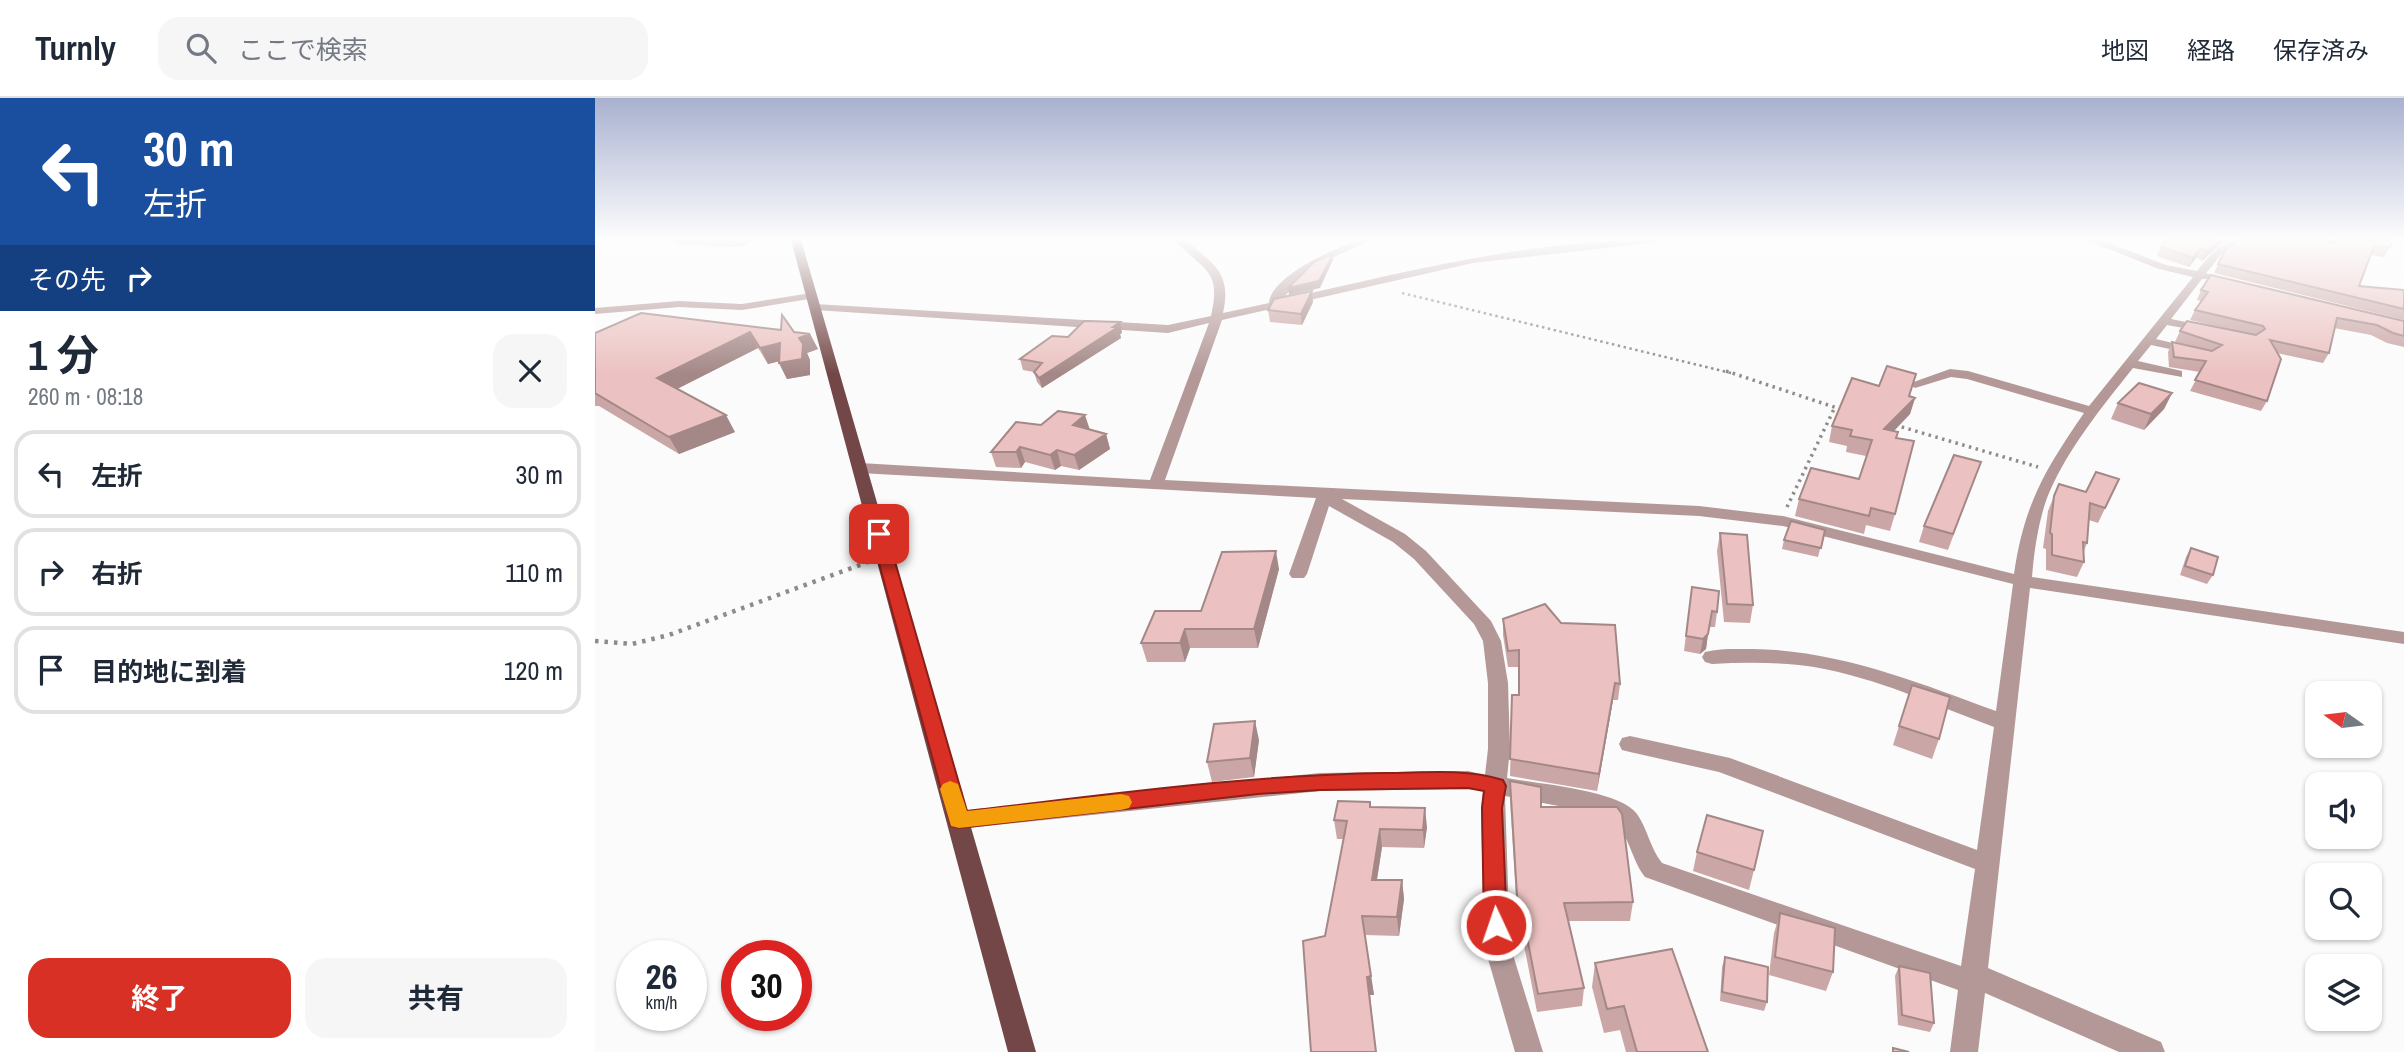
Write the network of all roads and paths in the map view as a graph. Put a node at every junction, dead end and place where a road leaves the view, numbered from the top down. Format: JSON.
{"nodes":[{"id":1,"x":808,"y":285,"type":"edge"},
{"id":2,"x":1220,"y":285,"type":"edge"},
{"id":3,"x":1288,"y":285,"type":"edge"},
{"id":4,"x":1364,"y":285,"type":"edge"},
{"id":5,"x":1368,"y":285,"type":"edge"},
{"id":6,"x":2191,"y":285,"type":"edge"},
{"id":7,"x":813,"y":301,"type":"junction"},
{"id":8,"x":1275,"y":306,"type":"junction"},
{"id":9,"x":595,"y":311,"type":"edge"},
{"id":10,"x":1216,"y":320,"type":"junction"},
{"id":11,"x":2162,"y":320,"type":"junction"},
{"id":12,"x":2225,"y":334,"type":"edge"},
{"id":13,"x":2146,"y":340,"type":"junction"},
{"id":14,"x":2208,"y":355,"type":"edge"},
{"id":15,"x":2129,"y":363,"type":"junction"},
{"id":16,"x":2177,"y":374,"type":"dead end"},
{"id":17,"x":1915,"y":384,"type":"edge"},
{"id":18,"x":1835,"y":407,"type":"junction"},
{"id":19,"x":1848,"y":411,"type":"edge"},
{"id":20,"x":2092,"y":411,"type":"junction"},
{"id":21,"x":1886,"y":422,"type":"edge"},
{"id":22,"x":860,"y":468,"type":"junction"},
{"id":23,"x":2052,"y":471,"type":"junction"},
{"id":24,"x":1156,"y":484,"type":"junction"},
{"id":25,"x":1330,"y":494,"type":"junction"},
{"id":26,"x":1783,"y":522,"type":"junction"},
{"id":27,"x":885,"y":556,"type":"junction"},
{"id":28,"x":1298,"y":574,"type":"dead end"},
{"id":29,"x":2022,"y":581,"type":"junction"},
{"id":30,"x":2404,"y":638,"type":"edge"},
{"id":31,"x":595,"y":641,"type":"edge"},
{"id":32,"x":1712,"y":657,"type":"dead end"},
{"id":33,"x":2005,"y":723,"type":"junction"},
{"id":34,"x":1630,"y":744,"type":"dead end"},
{"id":35,"x":1496,"y":786,"type":"junction"},
{"id":36,"x":959,"y":820,"type":"junction"},
{"id":37,"x":1988,"y":864,"type":"junction"},
{"id":38,"x":1973,"y":979,"type":"junction"},
{"id":39,"x":1022,"y":1052,"type":"edge"},
{"id":40,"x":1529,"y":1052,"type":"edge"},
{"id":41,"x":1964,"y":1052,"type":"edge"},
{"id":42,"x":2151,"y":1052,"type":"edge"}],
"edges":[{"from":1,"to":7,"type":"main road"},
{"from":2,"to":10,"type":"street"},
{"from":3,"to":8,"type":"street"},
{"from":4,"to":8,"type":"street"},
{"from":5,"to":18,"type":"path"},
{"from":6,"to":11,"type":"street"},
{"from":7,"to":9,"type":"street"},
{"from":7,"to":10,"type":"street"},
{"from":7,"to":22,"type":"main road"},
{"from":8,"to":10,"type":"street"},
{"from":10,"to":24,"type":"street"},
{"from":11,"to":12,"type":"street"},
{"from":11,"to":13,"type":"street"},
{"from":13,"to":14,"type":"street"},
{"from":13,"to":15,"type":"street"},
{"from":15,"to":16,"type":"street"},
{"from":15,"to":20,"type":"street"},
{"from":17,"to":20,"type":"street"},
{"from":18,"to":19,"type":"path"},
{"from":18,"to":26,"type":"path"},
{"from":20,"to":23,"type":"street"},
{"from":21,"to":23,"type":"path"},
{"from":22,"to":24,"type":"street"},
{"from":22,"to":27,"type":"main road"},
{"from":23,"to":29,"type":"street"},
{"from":24,"to":25,"type":"street"},
{"from":25,"to":26,"type":"street"},
{"from":25,"to":28,"type":"street"},
{"from":25,"to":35,"type":"street"},
{"from":26,"to":29,"type":"street"},
{"from":27,"to":31,"type":"path"},
{"from":27,"to":36,"type":"main road"},
{"from":29,"to":30,"type":"street"},
{"from":29,"to":33,"type":"street"},
{"from":32,"to":33,"type":"street"},
{"from":33,"to":37,"type":"street"},
{"from":34,"to":37,"type":"street"},
{"from":35,"to":36,"type":"street"},
{"from":35,"to":38,"type":"street"},
{"from":35,"to":40,"type":"street"},
{"from":36,"to":39,"type":"main road"},
{"from":37,"to":38,"type":"street"},
{"from":38,"to":41,"type":"street"},
{"from":38,"to":42,"type":"street"}]}
